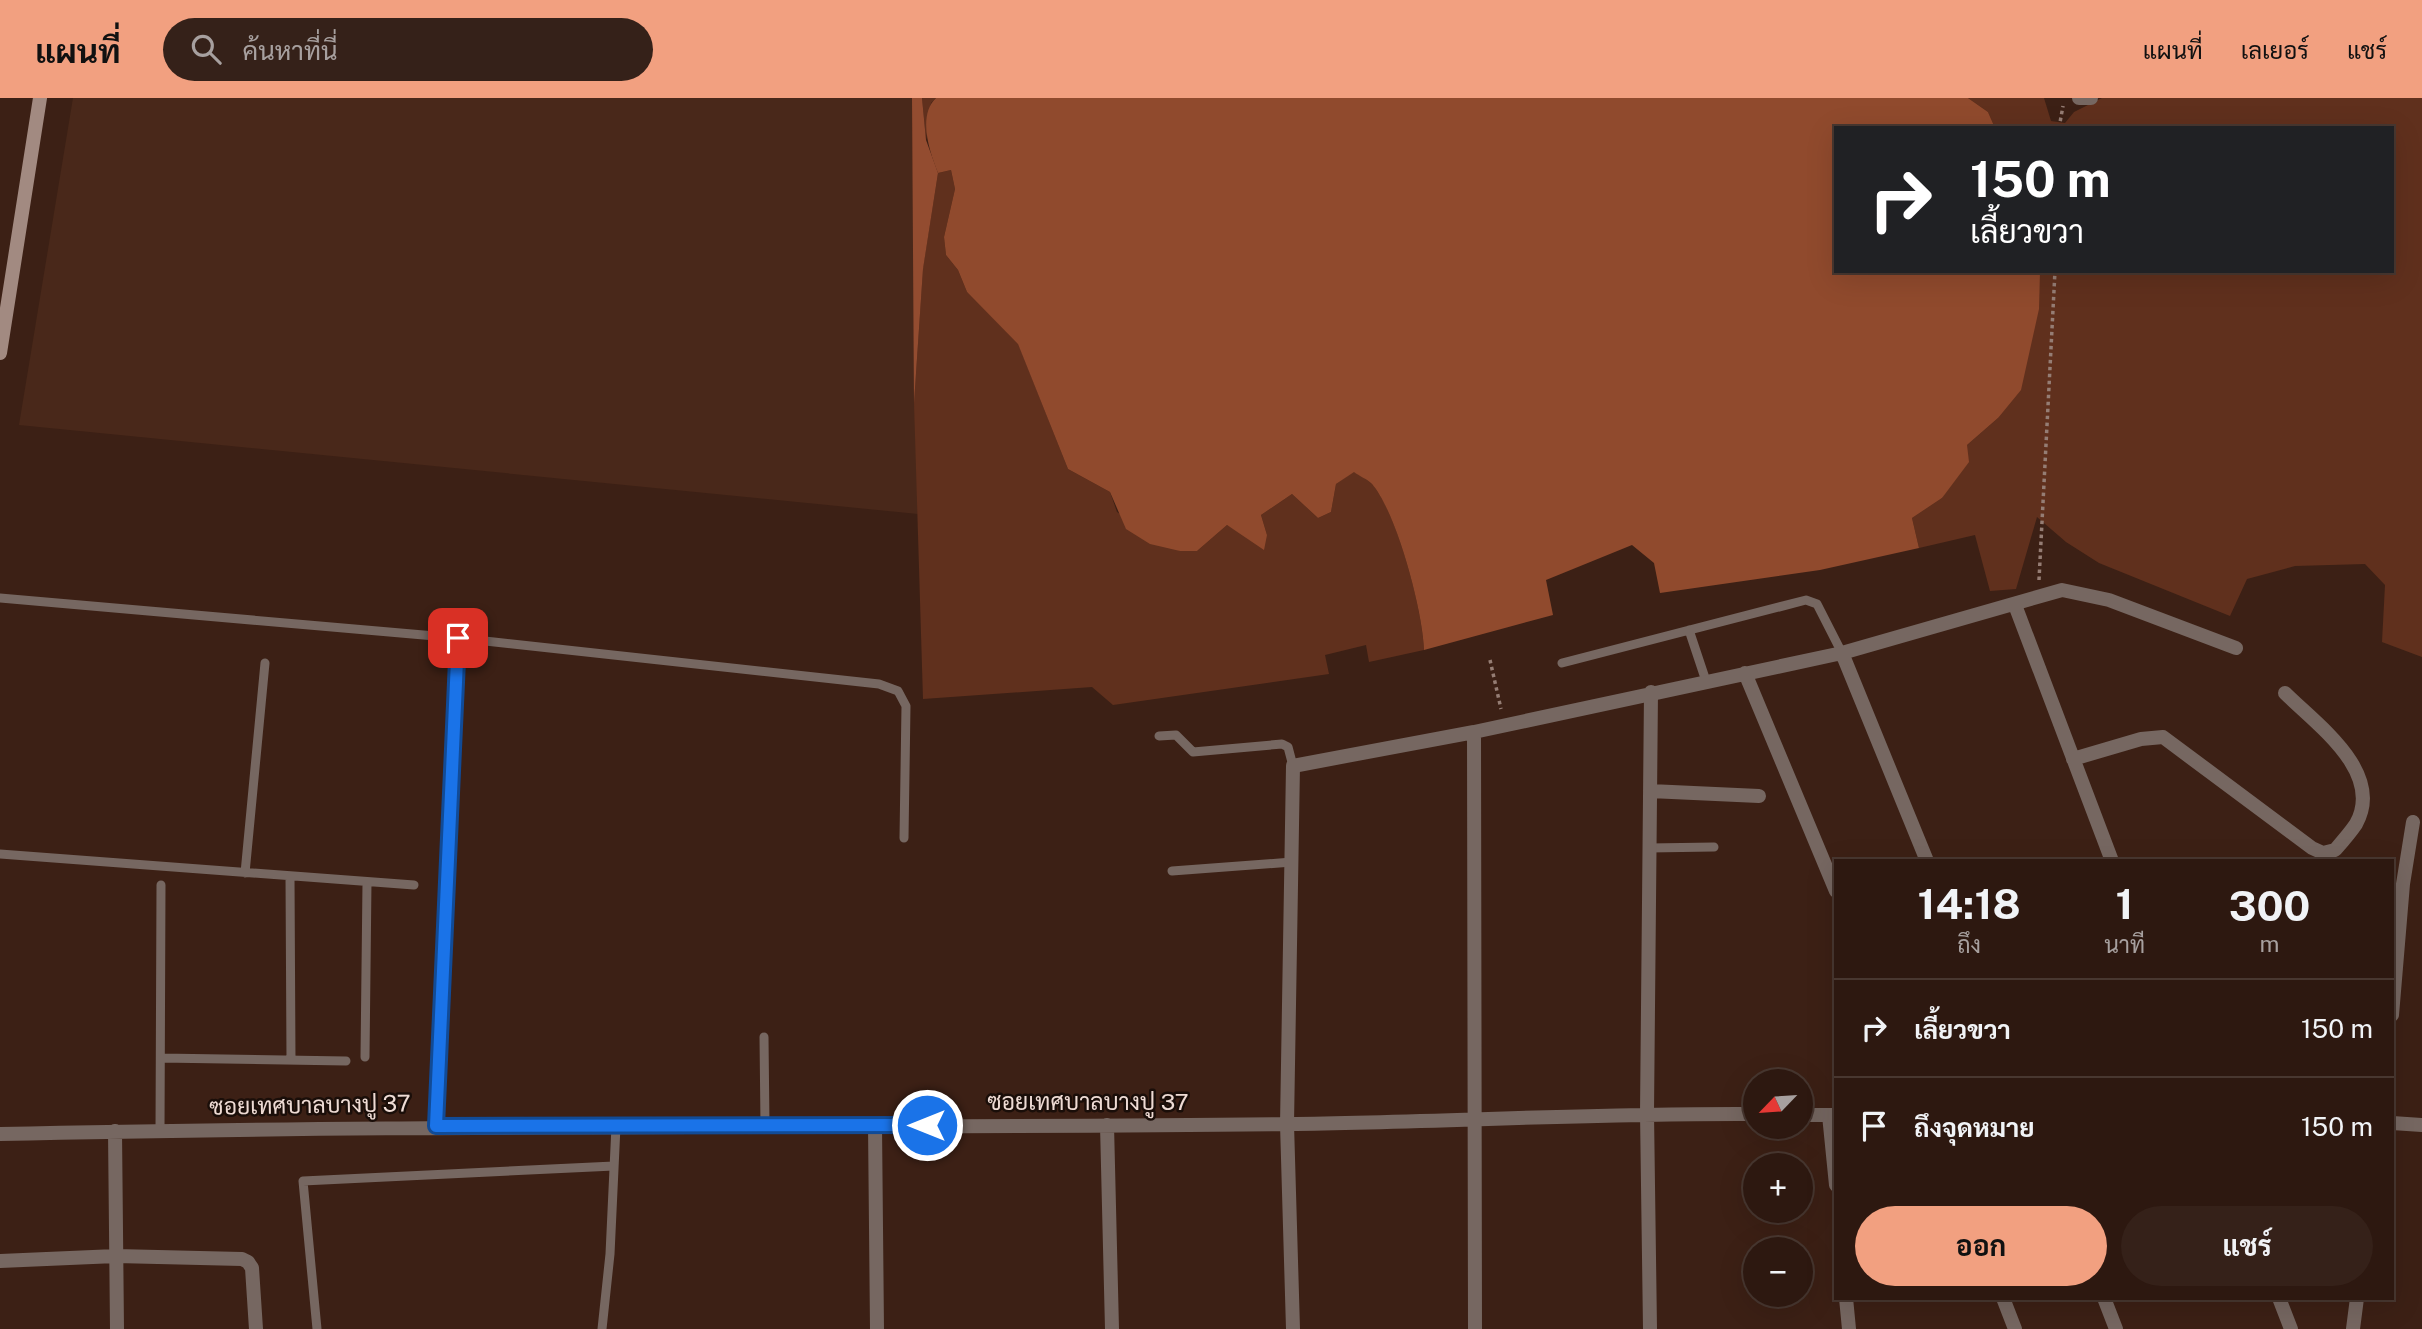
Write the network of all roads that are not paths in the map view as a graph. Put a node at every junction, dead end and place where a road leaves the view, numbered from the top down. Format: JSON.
{"nodes":[{"id":1,"x":40,"y":98,"type":"edge"},
{"id":2,"x":2079,"y":98,"type":"edge"},
{"id":3,"x":2091,"y":98,"type":"edge"},
{"id":4,"x":0,"y":353,"type":"edge"},
{"id":5,"x":0,"y":598,"type":"edge"},
{"id":6,"x":2015,"y":605,"type":"junction"},
{"id":7,"x":1689,"y":630,"type":"junction"},
{"id":8,"x":458,"y":638,"type":"junction"},
{"id":9,"x":2236,"y":648,"type":"dead end"},
{"id":10,"x":1842,"y":653,"type":"junction"},
{"id":11,"x":265,"y":663,"type":"dead end"},
{"id":12,"x":1562,"y":663,"type":"dead end"},
{"id":13,"x":1745,"y":673,"type":"junction"},
{"id":14,"x":1706,"y":681,"type":"junction"},
{"id":15,"x":1651,"y":692,"type":"junction"},
{"id":16,"x":2285,"y":693,"type":"dead end"},
{"id":17,"x":1474,"y":732,"type":"junction"},
{"id":18,"x":1159,"y":736,"type":"dead end"},
{"id":19,"x":2073,"y":759,"type":"junction"},
{"id":20,"x":1293,"y":766,"type":"junction"},
{"id":21,"x":1650,"y":791,"type":"junction"},
{"id":22,"x":1759,"y":796,"type":"dead end"},
{"id":23,"x":2413,"y":822,"type":"dead end"},
{"id":24,"x":904,"y":838,"type":"dead end"},
{"id":25,"x":1714,"y":847,"type":"dead end"},
{"id":26,"x":1649,"y":848,"type":"junction"},
{"id":27,"x":0,"y":854,"type":"edge"},
{"id":28,"x":1926,"y":859,"type":"edge"},
{"id":29,"x":2111,"y":859,"type":"edge"},
{"id":30,"x":1292,"y":862,"type":"junction"},
{"id":31,"x":1172,"y":871,"type":"dead end"},
{"id":32,"x":245,"y":873,"type":"junction"},
{"id":33,"x":290,"y":876,"type":"junction"},
{"id":34,"x":368,"y":882,"type":"junction"},
{"id":35,"x":161,"y":885,"type":"dead end"},
{"id":36,"x":414,"y":885,"type":"dead end"},
{"id":37,"x":1834,"y":886,"type":"edge"},
{"id":38,"x":2394,"y":991,"type":"edge"},
{"id":39,"x":764,"y":1037,"type":"dead end"},
{"id":40,"x":365,"y":1057,"type":"dead end"},
{"id":41,"x":161,"y":1058,"type":"junction"},
{"id":42,"x":291,"y":1060,"type":"junction"},
{"id":43,"x":345,"y":1061,"type":"dead end"},
{"id":44,"x":1647,"y":1113,"type":"junction"},
{"id":45,"x":1743,"y":1114,"type":"edge"},
{"id":46,"x":1813,"y":1115,"type":"edge"},
{"id":47,"x":1832,"y":1115,"type":"edge"},
{"id":48,"x":1474,"y":1121,"type":"junction"},
{"id":49,"x":2394,"y":1123,"type":"edge"},
{"id":50,"x":1287,"y":1124,"type":"junction"},
{"id":51,"x":765,"y":1125,"type":"junction"},
{"id":52,"x":875,"y":1125,"type":"junction"},
{"id":53,"x":1107,"y":1125,"type":"junction"},
{"id":54,"x":2422,"y":1125,"type":"edge"},
{"id":55,"x":436,"y":1126,"type":"junction"},
{"id":56,"x":616,"y":1126,"type":"junction"},
{"id":57,"x":115,"y":1131,"type":"junction"},
{"id":58,"x":160,"y":1131,"type":"junction"},
{"id":59,"x":0,"y":1134,"type":"edge"},
{"id":60,"x":1834,"y":1150,"type":"edge"},
{"id":61,"x":614,"y":1166,"type":"junction"},
{"id":62,"x":116,"y":1256,"type":"junction"},
{"id":63,"x":0,"y":1261,"type":"edge"},
{"id":64,"x":1846,"y":1300,"type":"edge"},
{"id":65,"x":2004,"y":1300,"type":"edge"},
{"id":66,"x":2105,"y":1300,"type":"edge"},
{"id":67,"x":2280,"y":1300,"type":"edge"},
{"id":68,"x":2357,"y":1300,"type":"edge"},
{"id":69,"x":117,"y":1329,"type":"edge"},
{"id":70,"x":256,"y":1329,"type":"edge"},
{"id":71,"x":317,"y":1329,"type":"edge"},
{"id":72,"x":602,"y":1329,"type":"edge"},
{"id":73,"x":877,"y":1329,"type":"edge"},
{"id":74,"x":1112,"y":1329,"type":"edge"},
{"id":75,"x":1293,"y":1329,"type":"edge"},
{"id":76,"x":1475,"y":1329,"type":"edge"},
{"id":77,"x":1650,"y":1329,"type":"edge"},
{"id":78,"x":1849,"y":1329,"type":"edge"},
{"id":79,"x":2015,"y":1329,"type":"edge"},
{"id":80,"x":2116,"y":1329,"type":"edge"},
{"id":81,"x":2291,"y":1329,"type":"edge"},
{"id":82,"x":2353,"y":1329,"type":"edge"}],
"edges":[{"from":1,"to":4,"type":"main road"},
{"from":2,"to":3,"type":"street"},
{"from":5,"to":8,"type":"lane"},
{"from":6,"to":9,"type":"street"},
{"from":6,"to":10,"type":"street"},
{"from":6,"to":19,"type":"street"},
{"from":7,"to":10,"type":"lane"},
{"from":7,"to":12,"type":"lane"},
{"from":7,"to":14,"type":"lane"},
{"from":8,"to":24,"type":"lane"},
{"from":8,"to":55,"type":"lane"},
{"from":10,"to":13,"type":"street"},
{"from":10,"to":28,"type":"street"},
{"from":11,"to":32,"type":"lane"},
{"from":13,"to":14,"type":"street"},
{"from":13,"to":37,"type":"street"},
{"from":14,"to":15,"type":"street"},
{"from":15,"to":17,"type":"street"},
{"from":15,"to":21,"type":"street"},
{"from":16,"to":19,"type":"street"},
{"from":17,"to":20,"type":"street"},
{"from":17,"to":48,"type":"street"},
{"from":18,"to":20,"type":"lane"},
{"from":19,"to":29,"type":"street"},
{"from":20,"to":30,"type":"street"},
{"from":21,"to":22,"type":"street"},
{"from":21,"to":26,"type":"street"},
{"from":23,"to":38,"type":"street"},
{"from":25,"to":26,"type":"lane"},
{"from":26,"to":44,"type":"street"},
{"from":27,"to":32,"type":"lane"},
{"from":30,"to":31,"type":"lane"},
{"from":30,"to":50,"type":"street"},
{"from":32,"to":33,"type":"lane"},
{"from":33,"to":34,"type":"lane"},
{"from":33,"to":42,"type":"lane"},
{"from":34,"to":36,"type":"lane"},
{"from":34,"to":40,"type":"lane"},
{"from":35,"to":41,"type":"lane"},
{"from":39,"to":51,"type":"lane"},
{"from":41,"to":42,"type":"lane"},
{"from":41,"to":58,"type":"lane"},
{"from":42,"to":43,"type":"lane"},
{"from":44,"to":45,"type":"street","name":"ซอยเทศบาลบางปู 37"},
{"from":44,"to":48,"type":"street","name":"ซอยเทศบาลบางปู 37"},
{"from":44,"to":77,"type":"street"},
{"from":46,"to":47,"type":"street"},
{"from":47,"to":60,"type":"street"},
{"from":48,"to":50,"type":"street","name":"ซอยเทศบาลบางปู 37"},
{"from":48,"to":76,"type":"street"},
{"from":49,"to":54,"type":"street"},
{"from":50,"to":53,"type":"street","name":"ซอยเทศบาลบางปู 37"},
{"from":50,"to":75,"type":"street"},
{"from":51,"to":52,"type":"street","name":"ซอยเทศบาลบางปู 37"},
{"from":51,"to":56,"type":"street","name":"ซอยเทศบาลบางปู 37"},
{"from":52,"to":53,"type":"street","name":"ซอยเทศบาลบางปู 37"},
{"from":52,"to":73,"type":"street"},
{"from":53,"to":74,"type":"street"},
{"from":55,"to":56,"type":"street","name":"ซอยเทศบาลบางปู 37"},
{"from":55,"to":58,"type":"street","name":"ซอยเทศบาลบางปู 37"},
{"from":56,"to":61,"type":"lane"},
{"from":57,"to":58,"type":"street","name":"ซอยเทศบาลบางปู 37"},
{"from":57,"to":59,"type":"street","name":"ซอยเทศบาลบางปู 37"},
{"from":57,"to":62,"type":"street"},
{"from":61,"to":71,"type":"lane"},
{"from":61,"to":72,"type":"lane"},
{"from":62,"to":63,"type":"street"},
{"from":62,"to":69,"type":"street"},
{"from":62,"to":70,"type":"street"},
{"from":64,"to":78,"type":"street"},
{"from":65,"to":79,"type":"street"},
{"from":66,"to":80,"type":"street"},
{"from":67,"to":81,"type":"street"},
{"from":68,"to":82,"type":"street"}]}
